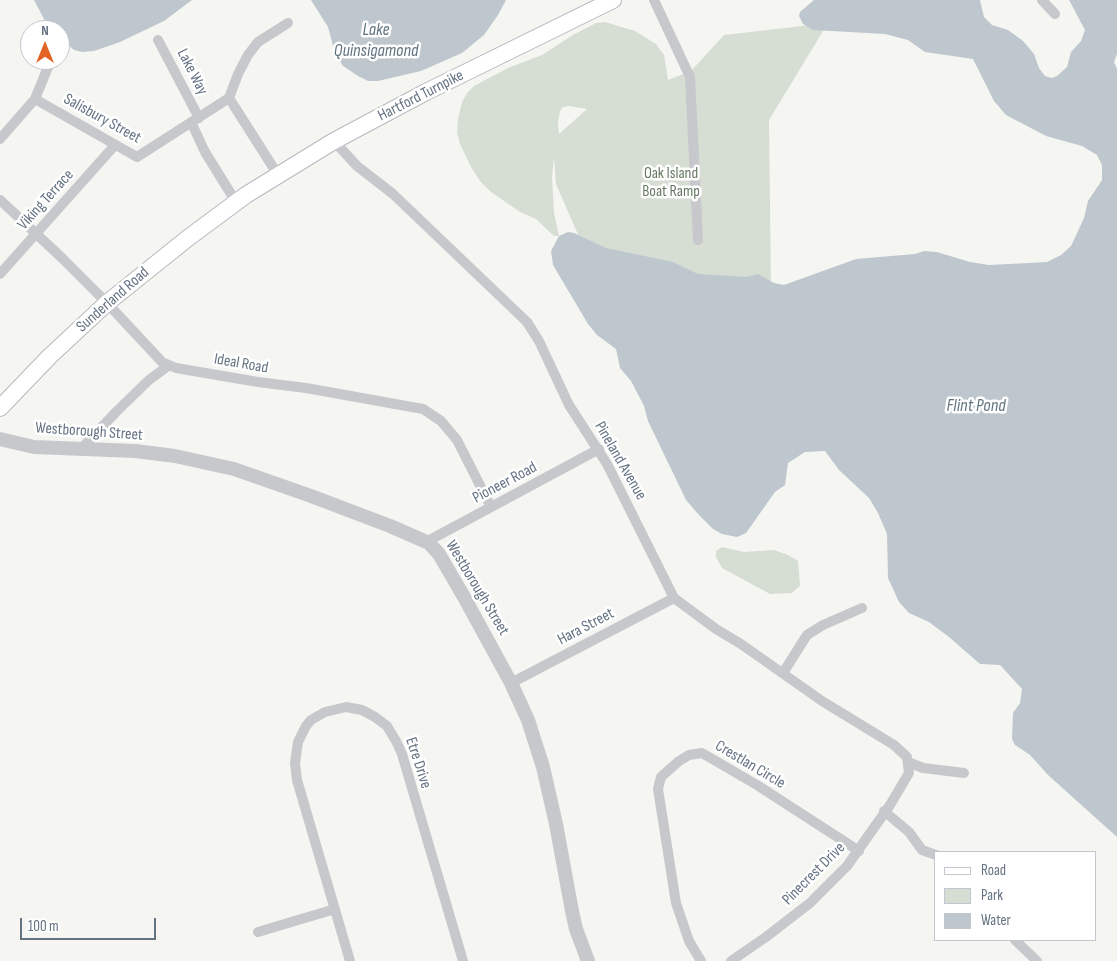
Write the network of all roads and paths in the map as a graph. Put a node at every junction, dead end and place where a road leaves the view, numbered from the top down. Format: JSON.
{"nodes":[{"id":1,"x":613,"y":0,"type":"edge"},
{"id":2,"x":654,"y":0,"type":"edge"},
{"id":3,"x":1042,"y":0,"type":"edge"},
{"id":4,"x":1055,"y":14,"type":"dead end"},
{"id":5,"x":288,"y":23,"type":"dead end"},
{"id":6,"x":158,"y":40,"type":"dead end"},
{"id":7,"x":47,"y":70,"type":"edge"},
{"id":8,"x":229,"y":98,"type":"junction"},
{"id":9,"x":35,"y":99,"type":"junction"},
{"id":10,"x":195,"y":120,"type":"junction"},
{"id":11,"x":0,"y":138,"type":"edge"},
{"id":12,"x":334,"y":141,"type":"junction"},
{"id":13,"x":115,"y":145,"type":"junction"},
{"id":14,"x":278,"y":175,"type":"junction"},
{"id":15,"x":0,"y":200,"type":"edge"},
{"id":16,"x":236,"y":202,"type":"junction"},
{"id":17,"x":36,"y":234,"type":"junction"},
{"id":18,"x":698,"y":240,"type":"dead end"},
{"id":19,"x":0,"y":274,"type":"edge"},
{"id":20,"x":107,"y":303,"type":"junction"},
{"id":21,"x":168,"y":366,"type":"junction"},
{"id":22,"x":3,"y":402,"type":"edge"},
{"id":23,"x":0,"y":439,"type":"edge"},
{"id":24,"x":82,"y":448,"type":"junction"},
{"id":25,"x":599,"y":449,"type":"junction"},
{"id":26,"x":491,"y":507,"type":"junction"},
{"id":27,"x":426,"y":542,"type":"junction"},
{"id":28,"x":674,"y":598,"type":"junction"},
{"id":29,"x":862,"y":608,"type":"dead end"},
{"id":30,"x":782,"y":673,"type":"junction"},
{"id":31,"x":511,"y":683,"type":"junction"},
{"id":32,"x":908,"y":762,"type":"junction"},
{"id":33,"x":964,"y":773,"type":"dead end"},
{"id":34,"x":884,"y":811,"type":"junction"},
{"id":35,"x":858,"y":851,"type":"junction"},
{"id":36,"x":934,"y":855,"type":"edge"},
{"id":37,"x":335,"y":909,"type":"junction"},
{"id":38,"x":258,"y":932,"type":"dead end"},
{"id":39,"x":1016,"y":941,"type":"edge"},
{"id":40,"x":350,"y":961,"type":"edge"},
{"id":41,"x":463,"y":961,"type":"edge"},
{"id":42,"x":588,"y":961,"type":"edge"},
{"id":43,"x":700,"y":961,"type":"edge"},
{"id":44,"x":731,"y":961,"type":"edge"},
{"id":45,"x":1036,"y":961,"type":"edge"}],
"edges":[{"from":1,"to":12,"type":"main road","name":"Hartford Turnpike"},
{"from":2,"to":18,"type":"street"},
{"from":3,"to":4,"type":"street"},
{"from":5,"to":8,"type":"street"},
{"from":6,"to":10,"type":"street","name":"Lake Way"},
{"from":7,"to":9,"type":"street"},
{"from":8,"to":10,"type":"street","name":"Salisbury Street"},
{"from":8,"to":14,"type":"street"},
{"from":9,"to":11,"type":"street"},
{"from":9,"to":13,"type":"street","name":"Salisbury Street"},
{"from":10,"to":13,"type":"street","name":"Salisbury Street"},
{"from":10,"to":16,"type":"street","name":"Lake Way"},
{"from":12,"to":14,"type":"main road","name":"Hartford Turnpike"},
{"from":12,"to":25,"type":"street","name":"Pineland Avenue"},
{"from":13,"to":17,"type":"street","name":"Viking Terrace"},
{"from":14,"to":16,"type":"main road","name":"Hartford Turnpike"},
{"from":15,"to":17,"type":"street"},
{"from":16,"to":20,"type":"main road","name":"Sunderland Road"},
{"from":17,"to":19,"type":"street","name":"Viking Terrace"},
{"from":17,"to":20,"type":"street"},
{"from":20,"to":21,"type":"street"},
{"from":20,"to":22,"type":"main road","name":"Sunderland Road"},
{"from":21,"to":24,"type":"street"},
{"from":21,"to":26,"type":"street","name":"Ideal Road"},
{"from":23,"to":24,"type":"street","name":"Westborough Street"},
{"from":24,"to":27,"type":"street","name":"Westborough Street"},
{"from":25,"to":26,"type":"street","name":"Pioneer Road"},
{"from":25,"to":28,"type":"street","name":"Pineland Avenue"},
{"from":26,"to":27,"type":"street","name":"Pioneer Road"},
{"from":27,"to":31,"type":"street","name":"Westborough Street"},
{"from":28,"to":30,"type":"street","name":"Pineland Avenue"},
{"from":28,"to":31,"type":"street","name":"Hara Street"},
{"from":29,"to":30,"type":"street"},
{"from":30,"to":32,"type":"street","name":"Pineland Avenue"},
{"from":31,"to":42,"type":"street","name":"Westborough Street"},
{"from":32,"to":33,"type":"street"},
{"from":32,"to":34,"type":"street","name":"Pinecrest Drive"},
{"from":34,"to":35,"type":"street","name":"Pinecrest Drive"},
{"from":34,"to":36,"type":"street"},
{"from":35,"to":43,"type":"street","name":"Crestlan Circle"},
{"from":35,"to":44,"type":"street","name":"Pinecrest Drive"},
{"from":37,"to":38,"type":"street"},
{"from":37,"to":40,"type":"street","name":"Etre Drive"},
{"from":37,"to":41,"type":"street","name":"Etre Drive"},
{"from":39,"to":45,"type":"street"}]}
